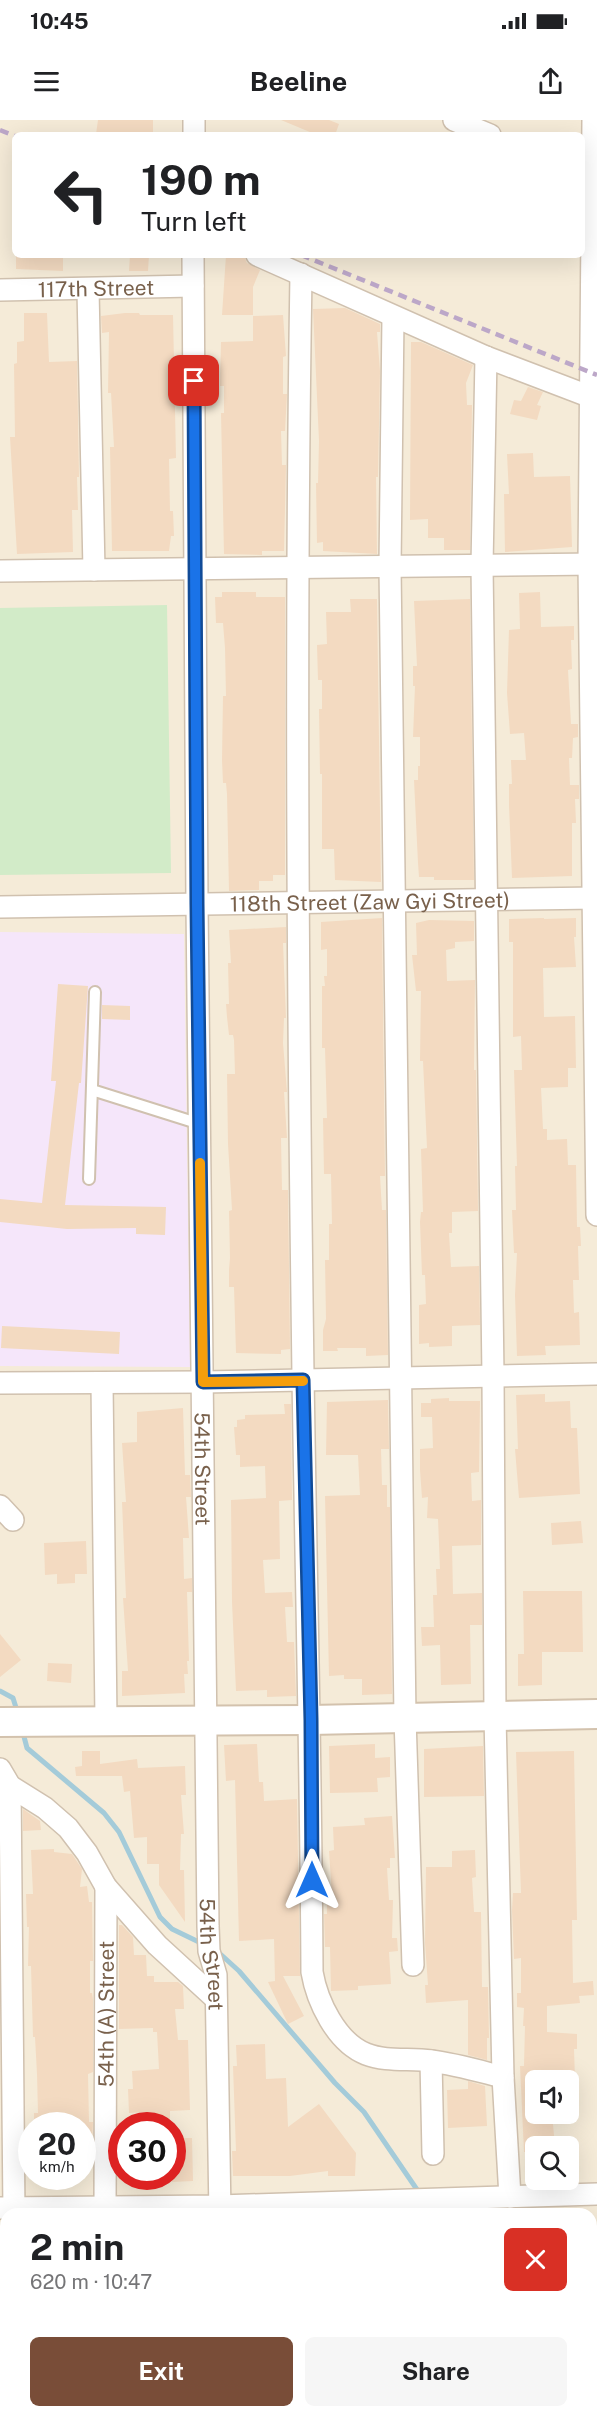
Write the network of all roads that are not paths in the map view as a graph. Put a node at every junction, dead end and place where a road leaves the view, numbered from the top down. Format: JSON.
{"nodes":[{"id":1,"x":454,"y":120,"type":"edge"},
{"id":2,"x":593,"y":120,"type":"edge"},
{"id":3,"x":483,"y":132,"type":"edge"},
{"id":4,"x":591,"y":176,"type":"edge"},
{"id":5,"x":193,"y":258,"type":"edge"},
{"id":6,"x":264,"y":258,"type":"edge"},
{"id":7,"x":301,"y":274,"type":"junction"},
{"id":8,"x":193,"y":286,"type":"junction"},
{"id":9,"x":0,"y":290,"type":"edge"},
{"id":10,"x":88,"y":290,"type":"junction"},
{"id":11,"x":393,"y":317,"type":"junction"},
{"id":12,"x":486,"y":357,"type":"junction"},
{"id":13,"x":591,"y":397,"type":"junction"},
{"id":14,"x":593,"y":564,"type":"edge"},
{"id":15,"x":482,"y":566,"type":"junction"},
{"id":16,"x":390,"y":567,"type":"junction"},
{"id":17,"x":297,"y":568,"type":"junction"},
{"id":18,"x":94,"y":570,"type":"junction"},
{"id":19,"x":196,"y":570,"type":"junction"},
{"id":20,"x":0,"y":571,"type":"edge"},
{"id":21,"x":594,"y":898,"type":"edge"},
{"id":22,"x":487,"y":899,"type":"junction"},
{"id":23,"x":394,"y":901,"type":"junction"},
{"id":24,"x":298,"y":902,"type":"junction"},
{"id":25,"x":197,"y":904,"type":"junction"},
{"id":26,"x":0,"y":907,"type":"edge"},
{"id":27,"x":95,"y":992,"type":"dead end"},
{"id":28,"x":92,"y":1090,"type":"junction"},
{"id":29,"x":200,"y":1124,"type":"junction"},
{"id":30,"x":89,"y":1179,"type":"dead end"},
{"id":31,"x":597,"y":1215,"type":"edge"},
{"id":32,"x":597,"y":1374,"type":"edge"},
{"id":33,"x":493,"y":1376,"type":"junction"},
{"id":34,"x":400,"y":1378,"type":"junction"},
{"id":35,"x":303,"y":1380,"type":"junction"},
{"id":36,"x":203,"y":1382,"type":"junction"},
{"id":37,"x":0,"y":1383,"type":"edge"},
{"id":38,"x":102,"y":1383,"type":"junction"},
{"id":39,"x":597,"y":1714,"type":"edge"},
{"id":40,"x":495,"y":1716,"type":"junction"},
{"id":41,"x":405,"y":1718,"type":"junction"},
{"id":42,"x":207,"y":1719,"type":"junction"},
{"id":43,"x":106,"y":1720,"type":"junction"},
{"id":44,"x":311,"y":1720,"type":"junction"},
{"id":45,"x":0,"y":1722,"type":"edge"},
{"id":46,"x":5,"y":1778,"type":"edge"},
{"id":47,"x":106,"y":1887,"type":"junction"},
{"id":48,"x":413,"y":1965,"type":"dead end"},
{"id":49,"x":216,"y":1999,"type":"junction"},
{"id":50,"x":431,"y":2061,"type":"junction"},
{"id":51,"x":503,"y":2077,"type":"junction"},
{"id":52,"x":434,"y":2154,"type":"dead end"},
{"id":53,"x":597,"y":2194,"type":"edge"},
{"id":54,"x":510,"y":2197,"type":"junction"},
{"id":55,"x":9,"y":2208,"type":"edge"},
{"id":56,"x":105,"y":2208,"type":"edge"},
{"id":57,"x":220,"y":2208,"type":"edge"},
{"id":58,"x":361,"y":2208,"type":"edge"}],
"edges":[{"from":1,"to":3,"type":"street"},
{"from":2,"to":4,"type":"street"},
{"from":4,"to":13,"type":"street"},
{"from":5,"to":8,"type":"street","name":"54th Street"},
{"from":6,"to":7,"type":"street"},
{"from":7,"to":11,"type":"street"},
{"from":7,"to":17,"type":"street"},
{"from":8,"to":10,"type":"street","name":"117th Street"},
{"from":8,"to":19,"type":"street","name":"54th Street"},
{"from":9,"to":10,"type":"street","name":"117th Street"},
{"from":10,"to":18,"type":"street"},
{"from":11,"to":12,"type":"street"},
{"from":11,"to":16,"type":"street"},
{"from":12,"to":13,"type":"street"},
{"from":12,"to":15,"type":"street"},
{"from":13,"to":14,"type":"street"},
{"from":14,"to":15,"type":"street"},
{"from":14,"to":21,"type":"street"},
{"from":15,"to":16,"type":"street"},
{"from":15,"to":22,"type":"street"},
{"from":16,"to":17,"type":"street"},
{"from":16,"to":23,"type":"street"},
{"from":17,"to":19,"type":"street"},
{"from":17,"to":24,"type":"street"},
{"from":18,"to":19,"type":"street"},
{"from":18,"to":20,"type":"street"},
{"from":19,"to":25,"type":"street","name":"54th Street"},
{"from":21,"to":22,"type":"street","name":"118th Street (Zaw Gyi Street)"},
{"from":21,"to":31,"type":"street"},
{"from":22,"to":23,"type":"street","name":"118th Street (Zaw Gyi Street)"},
{"from":22,"to":33,"type":"street"},
{"from":23,"to":24,"type":"street","name":"118th Street (Zaw Gyi Street)"},
{"from":23,"to":34,"type":"street"},
{"from":24,"to":25,"type":"street","name":"118th Street (Zaw Gyi Street)"},
{"from":24,"to":35,"type":"street"},
{"from":25,"to":26,"type":"street","name":"118th Street (Zaw Gyi Street)"},
{"from":25,"to":29,"type":"street","name":"54th Street"},
{"from":27,"to":28,"type":"lane"},
{"from":28,"to":29,"type":"lane"},
{"from":28,"to":30,"type":"lane"},
{"from":29,"to":36,"type":"street","name":"54th Street"},
{"from":32,"to":33,"type":"street"},
{"from":33,"to":34,"type":"street"},
{"from":33,"to":40,"type":"street"},
{"from":34,"to":35,"type":"street"},
{"from":34,"to":41,"type":"street"},
{"from":35,"to":36,"type":"street"},
{"from":35,"to":44,"type":"street"},
{"from":36,"to":38,"type":"street"},
{"from":36,"to":42,"type":"street","name":"54th Street"},
{"from":37,"to":38,"type":"street"},
{"from":38,"to":43,"type":"street"},
{"from":39,"to":40,"type":"main road"},
{"from":40,"to":41,"type":"main road"},
{"from":40,"to":51,"type":"street"},
{"from":41,"to":44,"type":"main road"},
{"from":41,"to":48,"type":"street"},
{"from":42,"to":43,"type":"main road"},
{"from":42,"to":44,"type":"main road"},
{"from":42,"to":49,"type":"street","name":"54th Street"},
{"from":43,"to":45,"type":"main road"},
{"from":44,"to":50,"type":"street"},
{"from":46,"to":47,"type":"street"},
{"from":46,"to":55,"type":"street"},
{"from":47,"to":49,"type":"street"},
{"from":47,"to":56,"type":"street","name":"54th (A) Street"},
{"from":49,"to":57,"type":"street","name":"54th Street"},
{"from":50,"to":51,"type":"street"},
{"from":50,"to":52,"type":"street"},
{"from":51,"to":54,"type":"street"},
{"from":53,"to":54,"type":"street"},
{"from":54,"to":58,"type":"street"}]}
